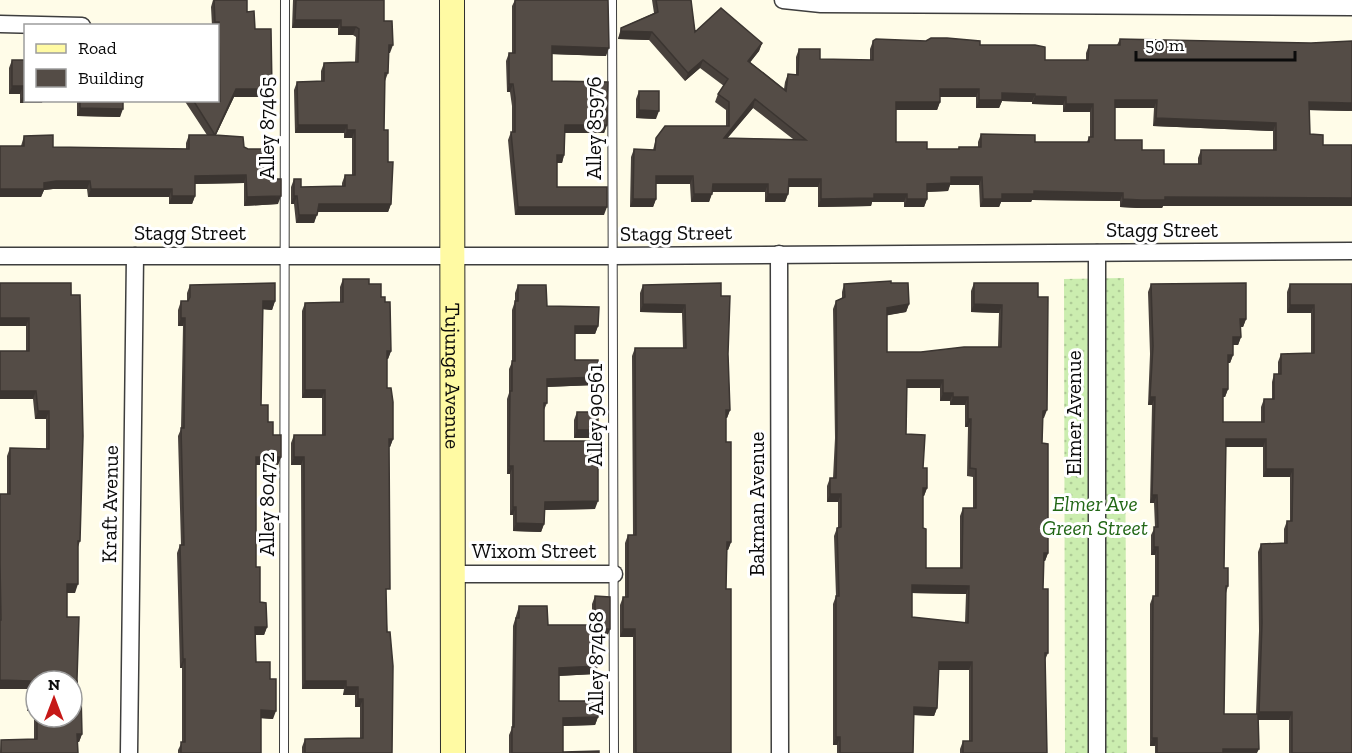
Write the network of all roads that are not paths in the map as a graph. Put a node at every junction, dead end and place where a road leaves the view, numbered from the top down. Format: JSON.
{"nodes":[{"id":1,"x":285,"y":0,"type":"edge"},
{"id":2,"x":452,"y":0,"type":"edge"},
{"id":3,"x":612,"y":0,"type":"edge"},
{"id":4,"x":783,"y":0,"type":"edge"},
{"id":5,"x":1352,"y":7,"type":"edge"},
{"id":6,"x":0,"y":24,"type":"edge"},
{"id":7,"x":24,"y":25,"type":"edge"},
{"id":8,"x":1352,"y":252,"type":"edge"},
{"id":9,"x":1097,"y":253,"type":"junction"},
{"id":10,"x":779,"y":254,"type":"junction"},
{"id":11,"x":451,"y":255,"type":"junction"},
{"id":12,"x":0,"y":256,"type":"edge"},
{"id":13,"x":135,"y":256,"type":"junction"},
{"id":14,"x":286,"y":256,"type":"junction"},
{"id":15,"x":612,"y":256,"type":"junction"},
{"id":16,"x":453,"y":574,"type":"junction"},
{"id":17,"x":614,"y":574,"type":"junction"},
{"id":18,"x":129,"y":753,"type":"edge"},
{"id":19,"x":284,"y":753,"type":"edge"},
{"id":20,"x":453,"y":753,"type":"edge"},
{"id":21,"x":614,"y":753,"type":"edge"},
{"id":22,"x":780,"y":753,"type":"edge"},
{"id":23,"x":1097,"y":753,"type":"edge"}],
"edges":[{"from":1,"to":14,"type":"lane","name":"Alley 87465"},
{"from":2,"to":11,"type":"street","name":"Tujunga Avenue"},
{"from":3,"to":15,"type":"lane","name":"Alley 85976"},
{"from":4,"to":5,"type":"street"},
{"from":6,"to":7,"type":"street"},
{"from":8,"to":9,"type":"street","name":"Stagg Street"},
{"from":9,"to":10,"type":"street","name":"Stagg Street"},
{"from":9,"to":23,"type":"street","name":"Elmer Avenue"},
{"from":10,"to":15,"type":"street","name":"Stagg Street"},
{"from":10,"to":22,"type":"street","name":"Bakman Avenue"},
{"from":11,"to":14,"type":"street","name":"Stagg Street"},
{"from":11,"to":15,"type":"street","name":"Stagg Street"},
{"from":11,"to":16,"type":"street","name":"Tujunga Avenue"},
{"from":12,"to":13,"type":"street","name":"Stagg Street"},
{"from":13,"to":14,"type":"street","name":"Stagg Street"},
{"from":13,"to":18,"type":"street","name":"Kraft Avenue"},
{"from":14,"to":19,"type":"lane","name":"Alley 80472"},
{"from":15,"to":17,"type":"lane","name":"Alley 90561"},
{"from":16,"to":17,"type":"street","name":"Wixom Street"},
{"from":16,"to":20,"type":"street","name":"Tujunga Avenue"},
{"from":17,"to":21,"type":"lane","name":"Alley 87468"}]}
